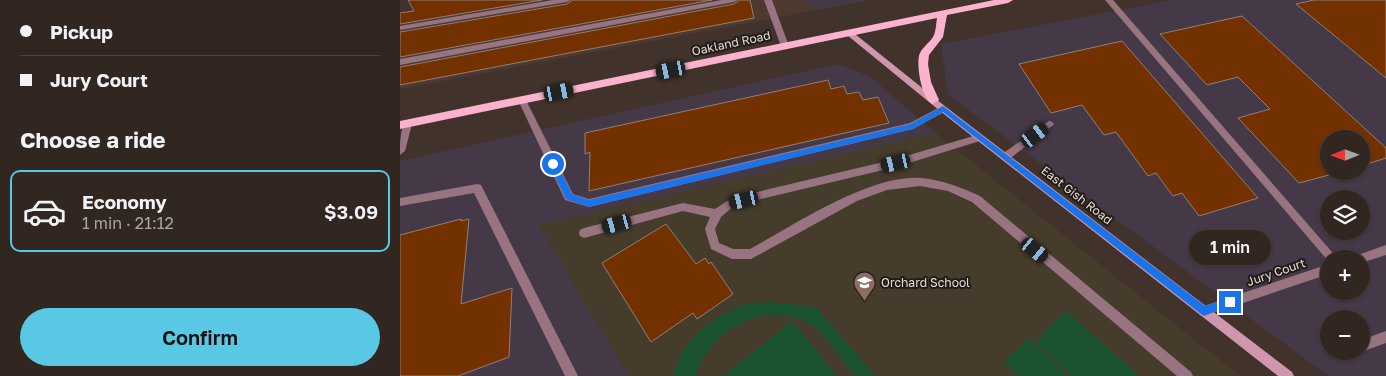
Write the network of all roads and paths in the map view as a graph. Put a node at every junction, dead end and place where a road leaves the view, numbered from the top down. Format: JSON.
{"nodes":[{"id":1,"x":567,"y":0,"type":"edge"},
{"id":2,"x":734,"y":0,"type":"edge"},
{"id":3,"x":768,"y":0,"type":"edge"},
{"id":4,"x":1008,"y":0,"type":"edge"},
{"id":5,"x":1109,"y":0,"type":"edge"},
{"id":6,"x":943,"y":13,"type":"junction"},
{"id":7,"x":400,"y":28,"type":"edge"},
{"id":8,"x":850,"y":33,"type":"junction"},
{"id":9,"x":784,"y":46,"type":"junction"},
{"id":10,"x":400,"y":62,"type":"edge"},
{"id":11,"x":522,"y":100,"type":"junction"},
{"id":12,"x":933,"y":100,"type":"junction"},
{"id":13,"x":943,"y":109,"type":"junction"},
{"id":14,"x":1049,"y":124,"type":"dead end"},
{"id":15,"x":402,"y":125,"type":"edge"},
{"id":16,"x":980,"y":138,"type":"junction"},
{"id":17,"x":400,"y":151,"type":"edge"},
{"id":18,"x":1005,"y":157,"type":"junction"},
{"id":19,"x":400,"y":202,"type":"edge"},
{"id":20,"x":717,"y":214,"type":"junction"},
{"id":21,"x":584,"y":233,"type":"dead end"},
{"id":22,"x":1325,"y":250,"type":"edge"},
{"id":23,"x":1386,"y":250,"type":"edge"},
{"id":24,"x":1370,"y":255,"type":"edge"},
{"id":25,"x":1320,"y":272,"type":"edge"},
{"id":26,"x":1204,"y":311,"type":"junction"},
{"id":27,"x":1386,"y":337,"type":"edge"},
{"id":28,"x":1370,"y":343,"type":"edge"},
{"id":29,"x":572,"y":376,"type":"edge"},
{"id":30,"x":1188,"y":376,"type":"edge"},
{"id":31,"x":1288,"y":376,"type":"edge"}],
"edges":[{"from":1,"to":7,"type":"street"},
{"from":2,"to":10,"type":"street"},
{"from":3,"to":9,"type":"street"},
{"from":4,"to":6,"type":"main road","name":"Oakland Road"},
{"from":5,"to":22,"type":"street"},
{"from":6,"to":8,"type":"main road","name":"Oakland Road"},
{"from":6,"to":12,"type":"main road"},
{"from":8,"to":9,"type":"main road","name":"Oakland Road"},
{"from":8,"to":12,"type":"main road","name":"East Gish Road"},
{"from":9,"to":11,"type":"main road","name":"Oakland Road"},
{"from":11,"to":13,"type":"street"},
{"from":11,"to":15,"type":"main road","name":"Oakland Road"},
{"from":12,"to":13,"type":"main road","name":"East Gish Road"},
{"from":13,"to":16,"type":"main road","name":"East Gish Road"},
{"from":14,"to":18,"type":"street"},
{"from":15,"to":17,"type":"street"},
{"from":16,"to":18,"type":"main road","name":"East Gish Road"},
{"from":16,"to":20,"type":"street"},
{"from":18,"to":26,"type":"main road","name":"East Gish Road"},
{"from":19,"to":29,"type":"street"},
{"from":20,"to":21,"type":"street"},
{"from":20,"to":30,"type":"street"},
{"from":23,"to":24,"type":"street"},
{"from":25,"to":26,"type":"street","name":"Jury Court"},
{"from":26,"to":31,"type":"main road","name":"East Gish Road"},
{"from":27,"to":28,"type":"street"}]}
